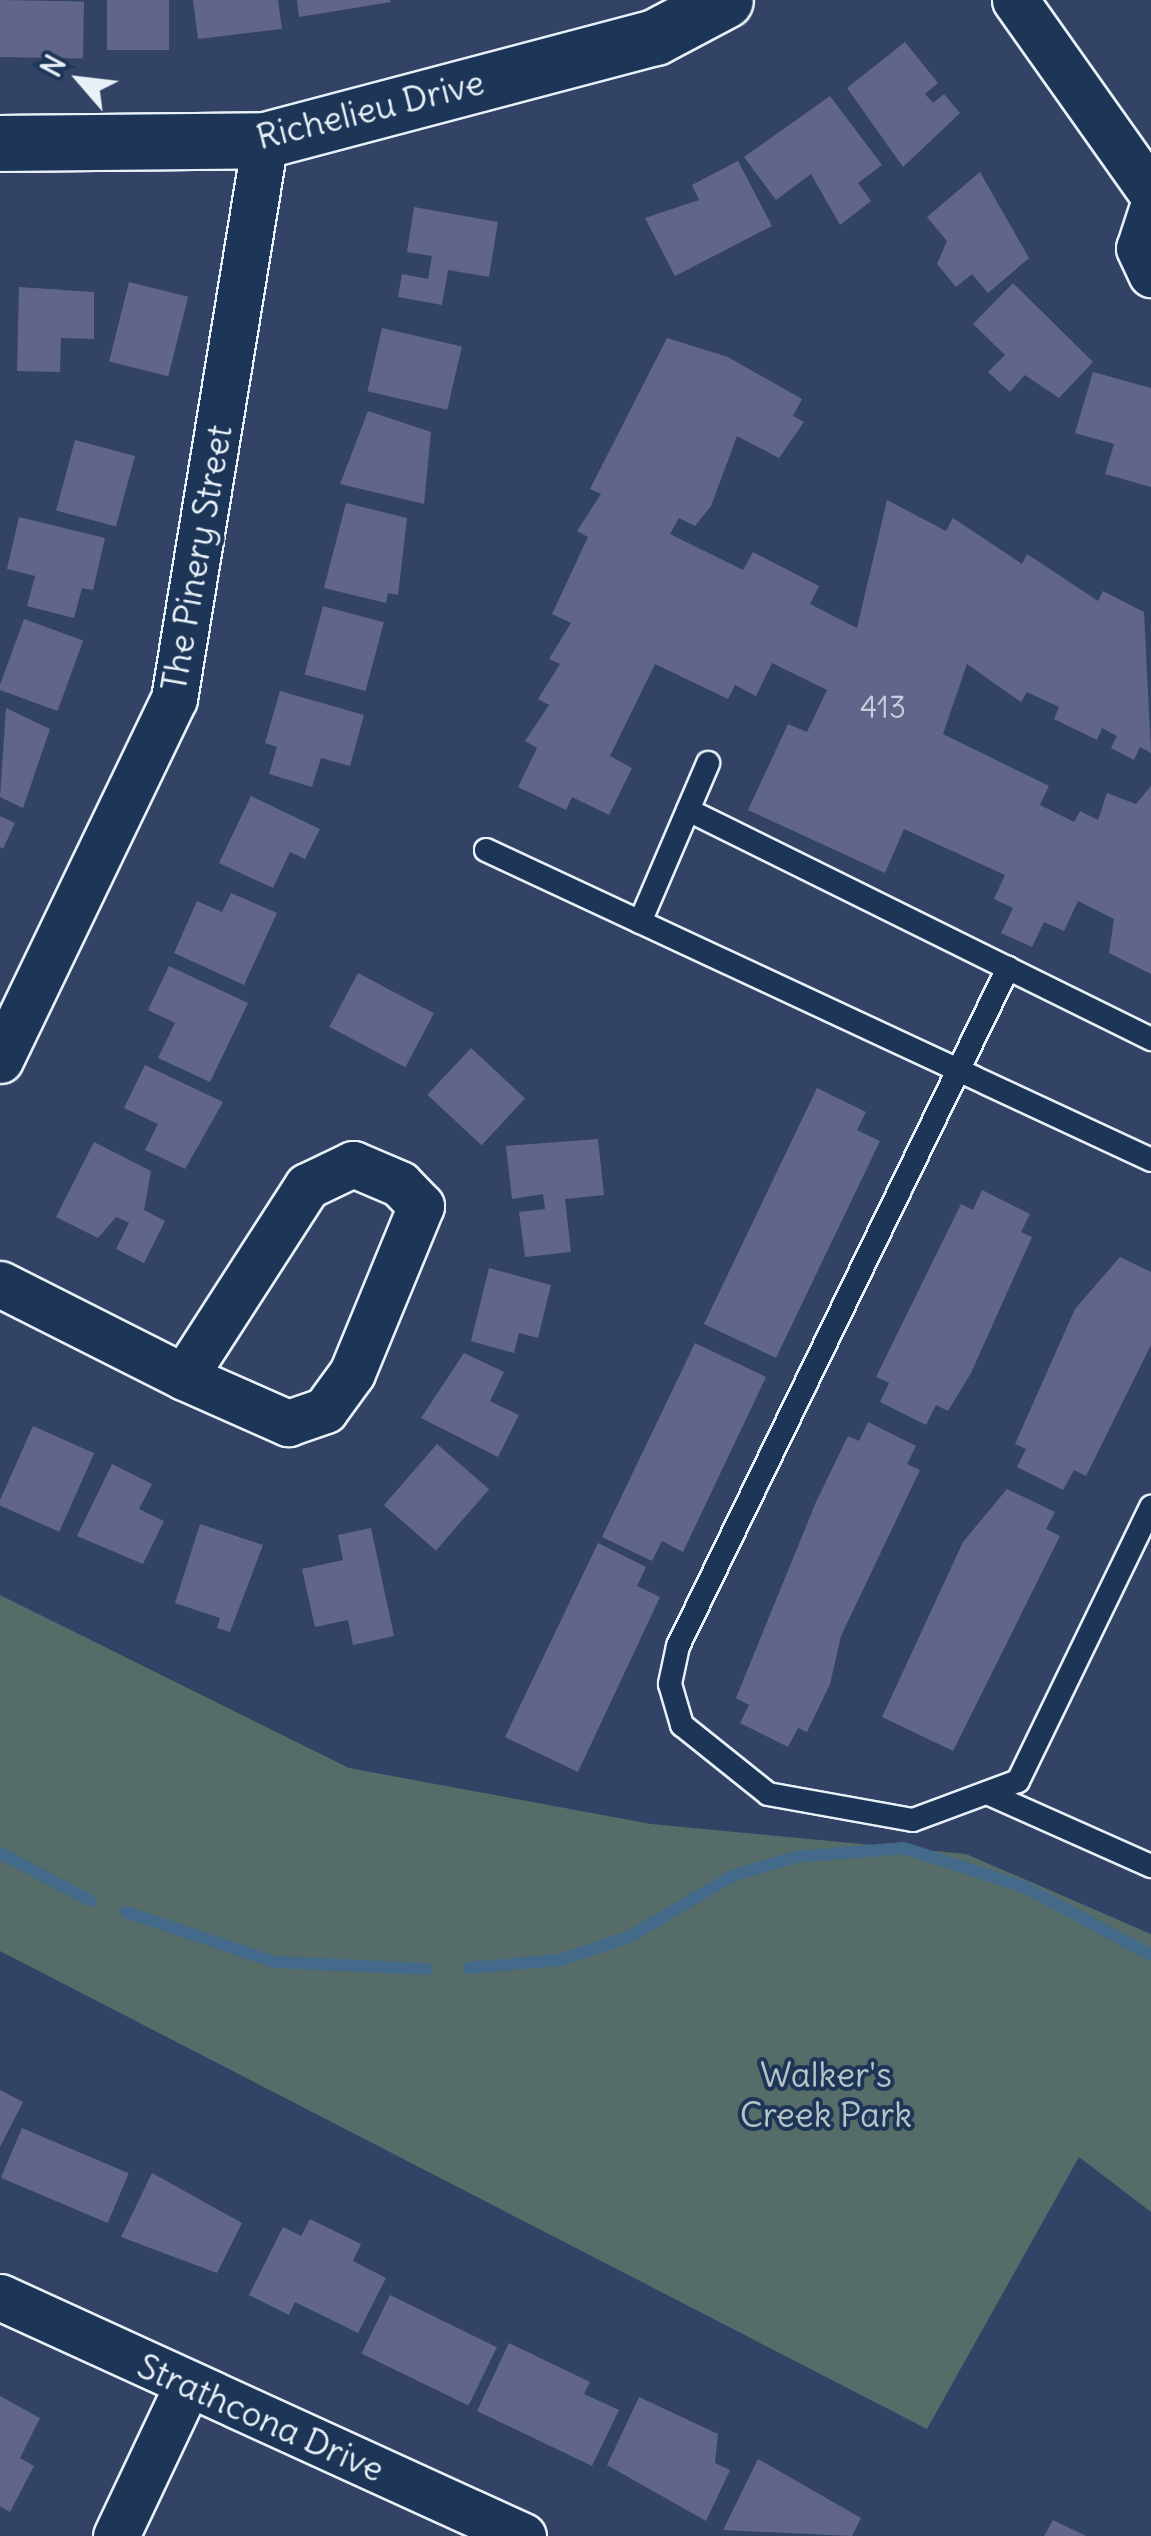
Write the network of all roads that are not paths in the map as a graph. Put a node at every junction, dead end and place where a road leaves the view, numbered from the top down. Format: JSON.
{"nodes":[{"id":1,"x":726,"y":0,"type":"edge"},
{"id":2,"x":1015,"y":0,"type":"edge"},
{"id":3,"x":265,"y":140,"type":"junction"},
{"id":4,"x":0,"y":143,"type":"edge"},
{"id":5,"x":1151,"y":192,"type":"edge"},
{"id":6,"x":1151,"y":212,"type":"edge"},
{"id":7,"x":1151,"y":274,"type":"edge"},
{"id":8,"x":708,"y":763,"type":"dead end"},
{"id":9,"x":688,"y":810,"type":"junction"},
{"id":10,"x":486,"y":850,"type":"dead end"},
{"id":11,"x":640,"y":922,"type":"junction"},
{"id":12,"x":1008,"y":968,"type":"junction"},
{"id":13,"x":1151,"y":1039,"type":"edge"},
{"id":14,"x":0,"y":1060,"type":"edge"},
{"id":15,"x":959,"y":1068,"type":"junction"},
{"id":16,"x":1151,"y":1160,"type":"edge"},
{"id":17,"x":0,"y":1284,"type":"edge"},
{"id":18,"x":184,"y":1377,"type":"junction"},
{"id":19,"x":1151,"y":1507,"type":"edge"},
{"id":20,"x":987,"y":1793,"type":"junction"},
{"id":21,"x":1151,"y":1866,"type":"edge"},
{"id":22,"x":0,"y":2297,"type":"edge"},
{"id":23,"x":188,"y":2384,"type":"junction"},
{"id":24,"x":116,"y":2536,"type":"edge"},
{"id":25,"x":523,"y":2536,"type":"edge"}],
"edges":[{"from":1,"to":3,"type":"street","name":"Richelieu Drive"},
{"from":2,"to":5,"type":"street"},
{"from":3,"to":4,"type":"street","name":"Richelieu Drive"},
{"from":3,"to":14,"type":"street","name":"The Pinery Street"},
{"from":6,"to":7,"type":"street"},
{"from":8,"to":9,"type":"lane"},
{"from":9,"to":11,"type":"lane"},
{"from":9,"to":12,"type":"lane"},
{"from":10,"to":11,"type":"lane"},
{"from":11,"to":15,"type":"lane"},
{"from":12,"to":13,"type":"lane"},
{"from":12,"to":15,"type":"lane"},
{"from":15,"to":16,"type":"lane"},
{"from":15,"to":20,"type":"lane"},
{"from":17,"to":18,"type":"street"},
{"from":18,"to":18,"type":"street"},
{"from":19,"to":20,"type":"lane"},
{"from":20,"to":21,"type":"lane"},
{"from":22,"to":23,"type":"street","name":"Strathcona Drive"},
{"from":23,"to":24,"type":"street"},
{"from":23,"to":25,"type":"street","name":"Strathcona Drive"}]}
